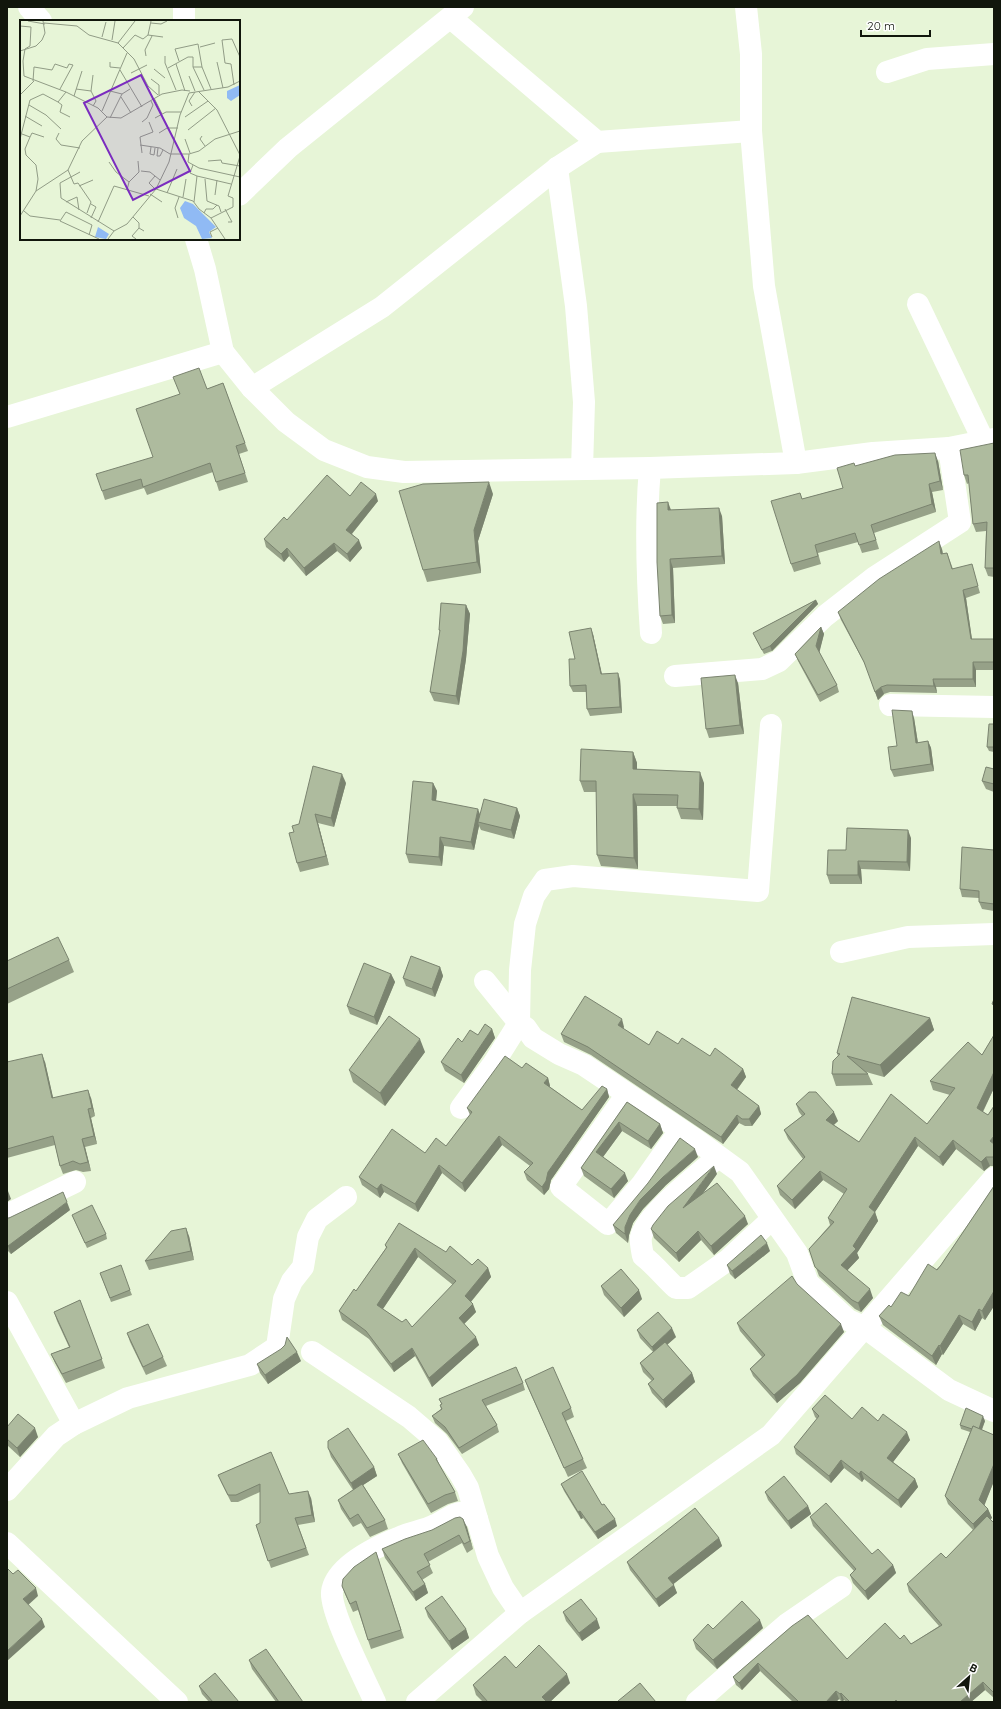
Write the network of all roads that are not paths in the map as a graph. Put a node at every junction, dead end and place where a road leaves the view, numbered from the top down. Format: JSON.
{"nodes":[{"id":1,"x":29,"y":7,"type":"edge"},
{"id":2,"x":184,"y":7,"type":"edge"},
{"id":3,"x":746,"y":7,"type":"edge"},
{"id":4,"x":457,"y":12,"type":"edge"},
{"id":5,"x":40,"y":20,"type":"edge"},
{"id":6,"x":184,"y":20,"type":"edge"},
{"id":7,"x":994,"y":54,"type":"edge"},
{"id":8,"x":887,"y":72,"type":"dead end"},
{"id":9,"x":751,"y":131,"type":"junction"},
{"id":10,"x":597,"y":142,"type":"junction"},
{"id":11,"x":558,"y":168,"type":"junction"},
{"id":12,"x":240,"y":194,"type":"edge"},
{"id":13,"x":196,"y":240,"type":"edge"},
{"id":14,"x":918,"y":304,"type":"dead end"},
{"id":15,"x":223,"y":352,"type":"junction"},
{"id":16,"x":252,"y":388,"type":"junction"},
{"id":17,"x":7,"y":417,"type":"edge"},
{"id":18,"x":989,"y":440,"type":"edge"},
{"id":19,"x":949,"y":448,"type":"junction"},
{"id":20,"x":796,"y":462,"type":"junction"},
{"id":21,"x":650,"y":468,"type":"junction"},
{"id":22,"x":582,"y":469,"type":"junction"},
{"id":23,"x":651,"y":632,"type":"dead end"},
{"id":24,"x":675,"y":676,"type":"dead end"},
{"id":25,"x":890,"y":705,"type":"dead end"},
{"id":26,"x":994,"y":707,"type":"edge"},
{"id":27,"x":771,"y":725,"type":"dead end"},
{"id":28,"x":994,"y":934,"type":"edge"},
{"id":29,"x":841,"y":952,"type":"dead end"},
{"id":30,"x":485,"y":981,"type":"dead end"},
{"id":31,"x":519,"y":1023,"type":"junction"},
{"id":32,"x":627,"y":1094,"type":"junction"},
{"id":33,"x":462,"y":1108,"type":"dead end"},
{"id":34,"x":680,"y":1130,"type":"junction"},
{"id":35,"x":718,"y":1157,"type":"junction"},
{"id":36,"x":994,"y":1178,"type":"edge"},
{"id":37,"x":75,"y":1182,"type":"dead end"},
{"id":38,"x":346,"y":1197,"type":"dead end"},
{"id":39,"x":7,"y":1215,"type":"edge"},
{"id":40,"x":772,"y":1219,"type":"junction"},
{"id":41,"x":7,"y":1302,"type":"edge"},
{"id":42,"x":864,"y":1327,"type":"junction"},
{"id":43,"x":312,"y":1352,"type":"dead end"},
{"id":44,"x":994,"y":1411,"type":"edge"},
{"id":45,"x":74,"y":1424,"type":"junction"},
{"id":46,"x":7,"y":1490,"type":"edge"},
{"id":47,"x":477,"y":1519,"type":"junction"},
{"id":48,"x":7,"y":1543,"type":"edge"},
{"id":49,"x":841,"y":1587,"type":"dead end"},
{"id":50,"x":520,"y":1613,"type":"junction"},
{"id":51,"x":177,"y":1702,"type":"edge"},
{"id":52,"x":375,"y":1702,"type":"edge"},
{"id":53,"x":417,"y":1702,"type":"edge"},
{"id":54,"x":697,"y":1702,"type":"edge"}],
"edges":[{"from":1,"to":5,"type":"street"},
{"from":2,"to":6,"type":"street"},
{"from":3,"to":9,"type":"street"},
{"from":4,"to":10,"type":"street"},
{"from":4,"to":12,"type":"street"},
{"from":7,"to":8,"type":"street"},
{"from":9,"to":10,"type":"street"},
{"from":9,"to":20,"type":"street"},
{"from":10,"to":11,"type":"street"},
{"from":11,"to":16,"type":"street"},
{"from":11,"to":22,"type":"street"},
{"from":13,"to":15,"type":"street"},
{"from":14,"to":18,"type":"street"},
{"from":15,"to":16,"type":"street"},
{"from":15,"to":17,"type":"street"},
{"from":16,"to":22,"type":"street"},
{"from":18,"to":19,"type":"street"},
{"from":19,"to":20,"type":"street"},
{"from":19,"to":24,"type":"street"},
{"from":20,"to":21,"type":"street"},
{"from":21,"to":22,"type":"street"},
{"from":21,"to":23,"type":"street"},
{"from":25,"to":26,"type":"street"},
{"from":27,"to":31,"type":"street"},
{"from":28,"to":29,"type":"street"},
{"from":30,"to":31,"type":"street"},
{"from":31,"to":32,"type":"street"},
{"from":31,"to":33,"type":"street"},
{"from":32,"to":34,"type":"street"},
{"from":32,"to":34,"type":"street"},
{"from":34,"to":35,"type":"street"},
{"from":35,"to":40,"type":"street"},
{"from":35,"to":40,"type":"street"},
{"from":36,"to":42,"type":"street"},
{"from":37,"to":39,"type":"street"},
{"from":38,"to":45,"type":"street"},
{"from":40,"to":42,"type":"street"},
{"from":41,"to":45,"type":"street"},
{"from":42,"to":44,"type":"street"},
{"from":42,"to":50,"type":"street"},
{"from":43,"to":47,"type":"street"},
{"from":45,"to":46,"type":"street"},
{"from":47,"to":50,"type":"street"},
{"from":47,"to":52,"type":"street"},
{"from":48,"to":51,"type":"street"},
{"from":49,"to":54,"type":"street"},
{"from":50,"to":53,"type":"street"}]}
